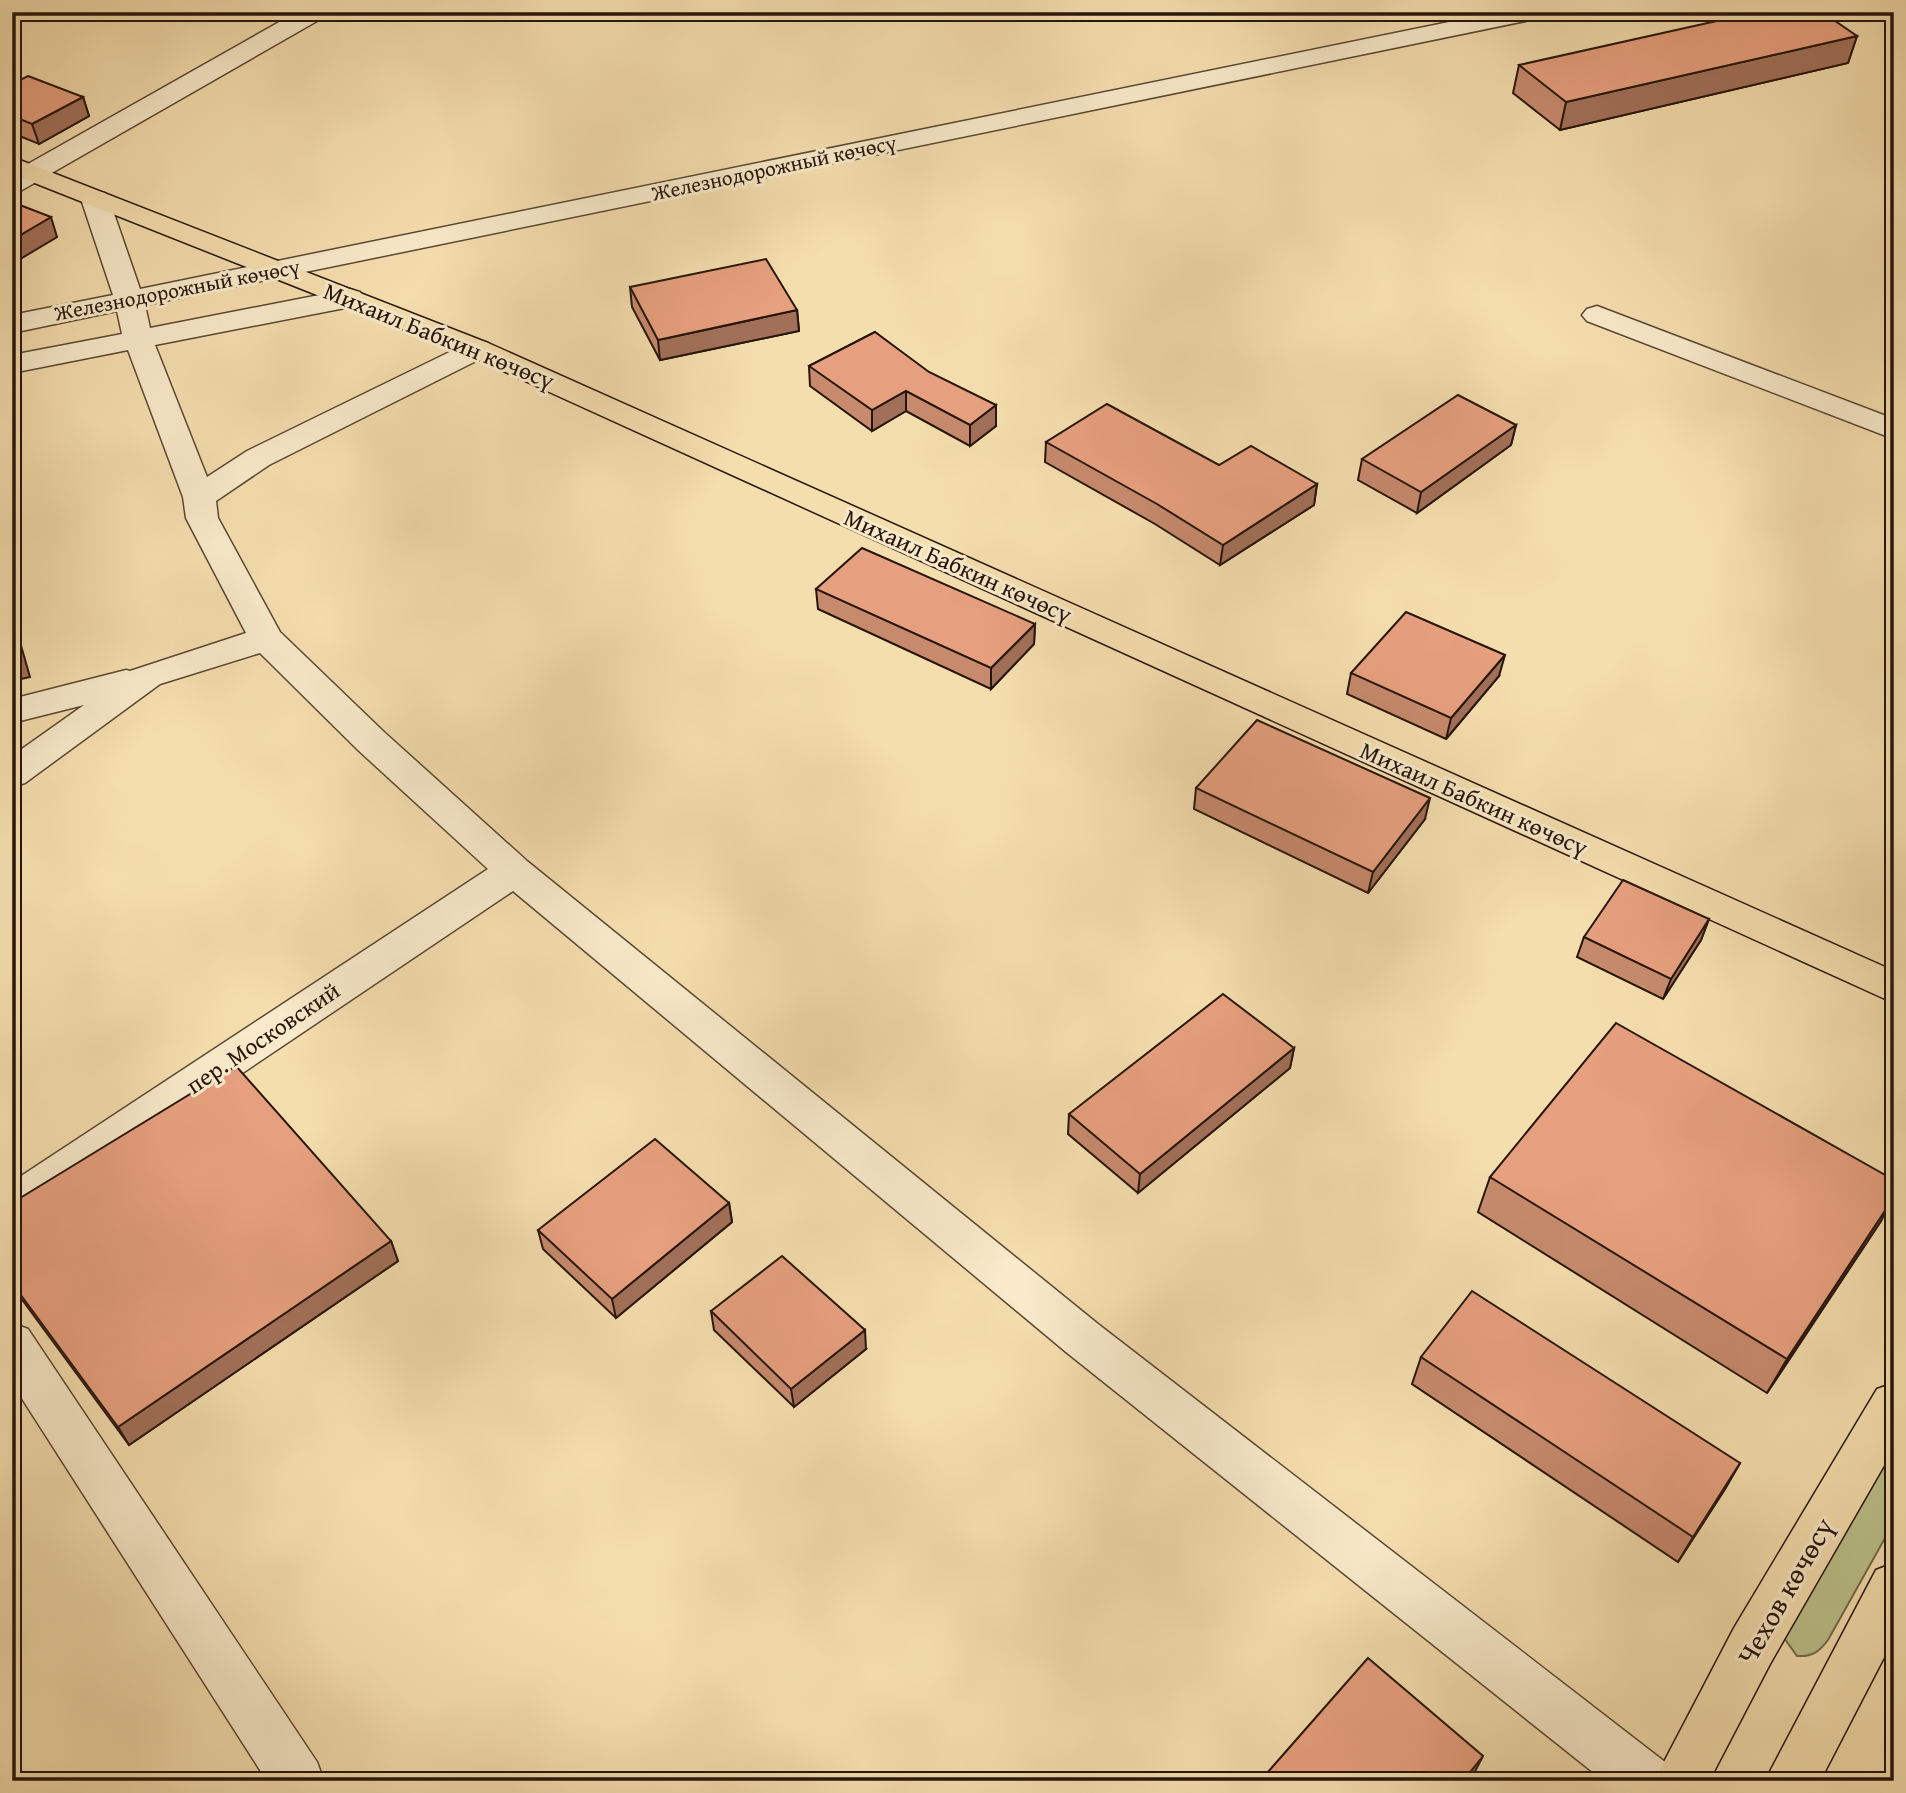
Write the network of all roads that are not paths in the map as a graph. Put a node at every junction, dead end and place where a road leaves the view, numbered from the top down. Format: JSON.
{"nodes":[{"id":1,"x":316,"y":12,"type":"edge"},
{"id":2,"x":1526,"y":13,"type":"edge"},
{"id":3,"x":18,"y":174,"type":"edge"},
{"id":4,"x":95,"y":199,"type":"junction"},
{"id":5,"x":275,"y":271,"type":"junction"},
{"id":6,"x":350,"y":298,"type":"junction"},
{"id":7,"x":129,"y":300,"type":"junction"},
{"id":8,"x":1597,"y":315,"type":"dead end"},
{"id":9,"x":12,"y":324,"type":"edge"},
{"id":10,"x":138,"y":340,"type":"junction"},
{"id":11,"x":478,"y":349,"type":"junction"},
{"id":12,"x":12,"y":364,"type":"edge"},
{"id":13,"x":1894,"y":430,"type":"edge"},
{"id":14,"x":199,"y":497,"type":"junction"},
{"id":15,"x":266,"y":639,"type":"junction"},
{"id":16,"x":148,"y":677,"type":"junction"},
{"id":17,"x":12,"y":711,"type":"edge"},
{"id":18,"x":12,"y":774,"type":"edge"},
{"id":19,"x":514,"y":871,"type":"junction"},
{"id":20,"x":1894,"y":989,"type":"edge"},
{"id":21,"x":12,"y":1205,"type":"edge"},
{"id":22,"x":12,"y":1343,"type":"edge"},
{"id":23,"x":1894,"y":1404,"type":"edge"},
{"id":24,"x":1894,"y":1587,"type":"edge"},
{"id":25,"x":298,"y":1781,"type":"edge"},
{"id":26,"x":1646,"y":1781,"type":"edge"},
{"id":27,"x":1680,"y":1781,"type":"edge"},
{"id":28,"x":1791,"y":1781,"type":"edge"}],
"edges":[{"from":1,"to":3,"type":"street"},
{"from":2,"to":5,"type":"street","name":"Железнодорожный көчөсү"},
{"from":3,"to":4,"type":"main road","name":"Михаил Бабкин көчөсү"},
{"from":4,"to":5,"type":"main road","name":"Михаил Бабкин көчөсү"},
{"from":4,"to":7,"type":"street"},
{"from":5,"to":6,"type":"main road","name":"Михаил Бабкин көчөсү"},
{"from":5,"to":7,"type":"street","name":"Железнодорожный көчөсү"},
{"from":6,"to":10,"type":"street"},
{"from":6,"to":11,"type":"main road","name":"Михаил Бабкин көчөсү"},
{"from":7,"to":9,"type":"street","name":"Железнодорожный көчөсү"},
{"from":7,"to":10,"type":"street"},
{"from":8,"to":13,"type":"street"},
{"from":10,"to":12,"type":"street"},
{"from":10,"to":14,"type":"street"},
{"from":11,"to":14,"type":"street"},
{"from":11,"to":20,"type":"main road","name":"Михаил Бабкин көчөсү"},
{"from":14,"to":15,"type":"street"},
{"from":15,"to":16,"type":"street"},
{"from":15,"to":19,"type":"street"},
{"from":16,"to":17,"type":"street"},
{"from":16,"to":18,"type":"street"},
{"from":19,"to":21,"type":"street","name":"пер. Московский"},
{"from":19,"to":26,"type":"street"},
{"from":22,"to":25,"type":"street"},
{"from":23,"to":27,"type":"main road","name":"Чехов көчөсү"},
{"from":24,"to":28,"type":"main road"}]}
